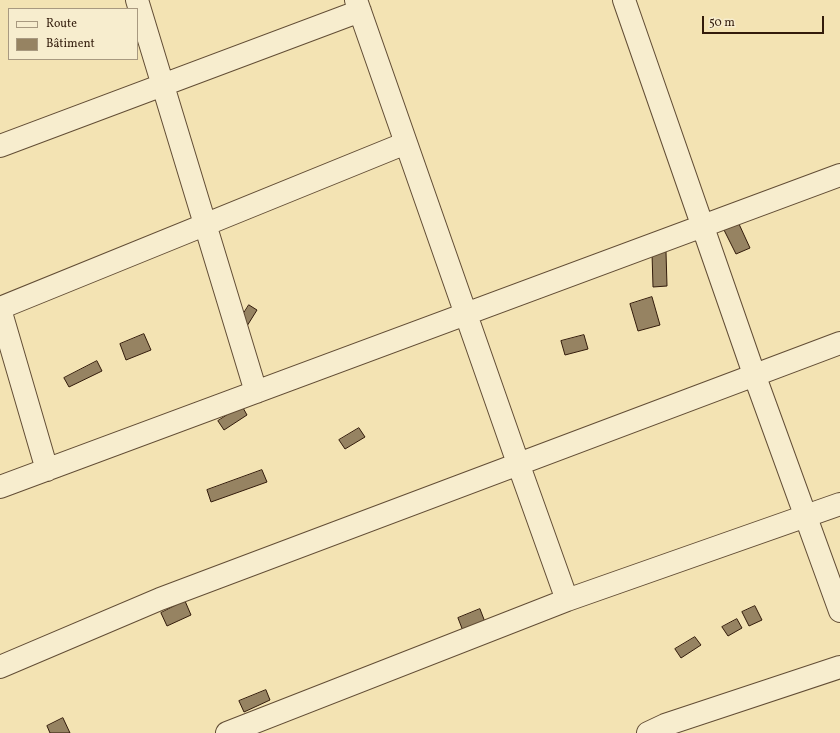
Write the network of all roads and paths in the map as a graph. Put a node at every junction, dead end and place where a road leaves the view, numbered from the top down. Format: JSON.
{"nodes":[{"id":1,"x":137,"y":0,"type":"edge"},
{"id":2,"x":624,"y":0,"type":"edge"},
{"id":3,"x":358,"y":5,"type":"edge"},
{"id":4,"x":163,"y":85,"type":"junction"},
{"id":5,"x":406,"y":143,"type":"junction"},
{"id":6,"x":0,"y":146,"type":"edge"},
{"id":7,"x":840,"y":175,"type":"edge"},
{"id":8,"x":205,"y":225,"type":"junction"},
{"id":9,"x":703,"y":226,"type":"junction"},
{"id":10,"x":0,"y":309,"type":"edge"},
{"id":11,"x":466,"y":314,"type":"junction"},
{"id":12,"x":840,"y":343,"type":"edge"},
{"id":13,"x":754,"y":374,"type":"junction"},
{"id":14,"x":256,"y":392,"type":"junction"},
{"id":15,"x":518,"y":463,"type":"junction"},
{"id":16,"x":47,"y":470,"type":"junction"},
{"id":17,"x":0,"y":487,"type":"edge"},
{"id":18,"x":840,"y":504,"type":"edge"},
{"id":19,"x":806,"y":516,"type":"junction"},
{"id":20,"x":568,"y":600,"type":"junction"},
{"id":21,"x":840,"y":611,"type":"edge"},
{"id":22,"x":0,"y":667,"type":"edge"},
{"id":23,"x":840,"y":667,"type":"edge"},
{"id":24,"x":227,"y":733,"type":"edge"},
{"id":25,"x":648,"y":733,"type":"edge"}],
"edges":[{"from":1,"to":4,"type":"street"},
{"from":2,"to":9,"type":"street"},
{"from":3,"to":4,"type":"street"},
{"from":3,"to":5,"type":"street"},
{"from":4,"to":6,"type":"street"},
{"from":4,"to":8,"type":"street"},
{"from":5,"to":8,"type":"street"},
{"from":5,"to":11,"type":"street"},
{"from":7,"to":9,"type":"street"},
{"from":8,"to":10,"type":"street"},
{"from":8,"to":14,"type":"street"},
{"from":9,"to":11,"type":"street"},
{"from":9,"to":13,"type":"street"},
{"from":10,"to":16,"type":"street"},
{"from":11,"to":14,"type":"street"},
{"from":11,"to":15,"type":"street"},
{"from":12,"to":13,"type":"street"},
{"from":13,"to":15,"type":"street"},
{"from":13,"to":19,"type":"street"},
{"from":14,"to":16,"type":"street"},
{"from":15,"to":20,"type":"street"},
{"from":15,"to":22,"type":"street"},
{"from":16,"to":17,"type":"street"},
{"from":18,"to":19,"type":"street"},
{"from":19,"to":20,"type":"street"},
{"from":19,"to":21,"type":"street"},
{"from":20,"to":24,"type":"street"},
{"from":23,"to":25,"type":"street"}]}
